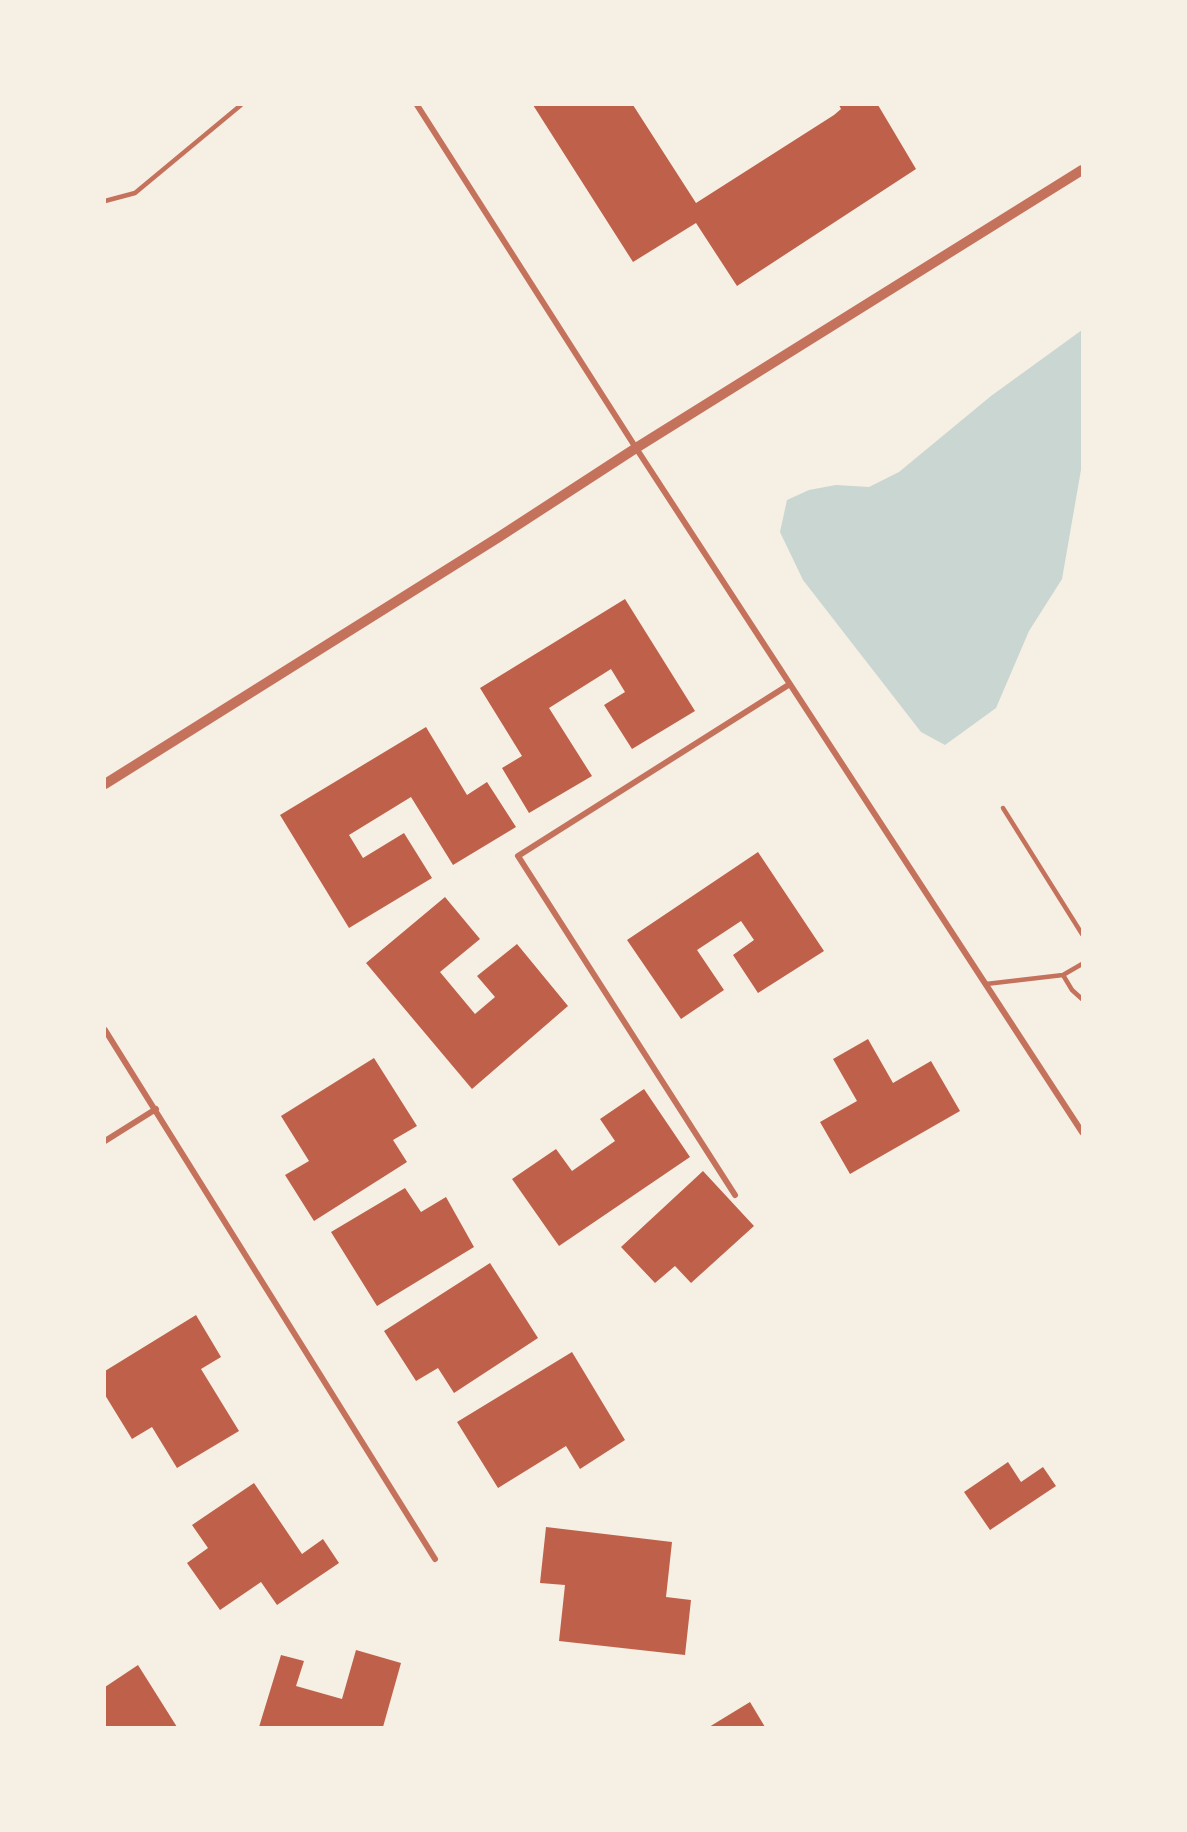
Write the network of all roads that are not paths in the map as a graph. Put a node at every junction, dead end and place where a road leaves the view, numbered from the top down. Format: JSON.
{"nodes":[{"id":1,"x":241,"y":105,"type":"edge"},
{"id":2,"x":417,"y":105,"type":"edge"},
{"id":3,"x":1082,"y":170,"type":"edge"},
{"id":4,"x":105,"y":201,"type":"edge"},
{"id":5,"x":636,"y":448,"type":"junction"},
{"id":6,"x":790,"y":684,"type":"junction"},
{"id":7,"x":105,"y":784,"type":"edge"},
{"id":8,"x":1003,"y":808,"type":"dead end"},
{"id":9,"x":1082,"y":934,"type":"edge"},
{"id":10,"x":1082,"y":964,"type":"edge"},
{"id":11,"x":1063,"y":975,"type":"junction"},
{"id":12,"x":986,"y":984,"type":"junction"},
{"id":13,"x":1082,"y":999,"type":"edge"},
{"id":14,"x":105,"y":1030,"type":"edge"},
{"id":15,"x":156,"y":1109,"type":"junction"},
{"id":16,"x":1082,"y":1132,"type":"edge"},
{"id":17,"x":105,"y":1141,"type":"edge"},
{"id":18,"x":735,"y":1195,"type":"dead end"},
{"id":19,"x":435,"y":1559,"type":"dead end"}],
"edges":[{"from":1,"to":4,"type":"lane"},
{"from":2,"to":5,"type":"street"},
{"from":3,"to":5,"type":"street"},
{"from":5,"to":6,"type":"street"},
{"from":5,"to":7,"type":"street"},
{"from":6,"to":12,"type":"street"},
{"from":6,"to":18,"type":"street"},
{"from":8,"to":9,"type":"lane"},
{"from":10,"to":11,"type":"lane"},
{"from":11,"to":12,"type":"lane"},
{"from":11,"to":13,"type":"lane"},
{"from":12,"to":16,"type":"street"},
{"from":14,"to":15,"type":"street"},
{"from":15,"to":17,"type":"street"},
{"from":15,"to":19,"type":"street"}]}
